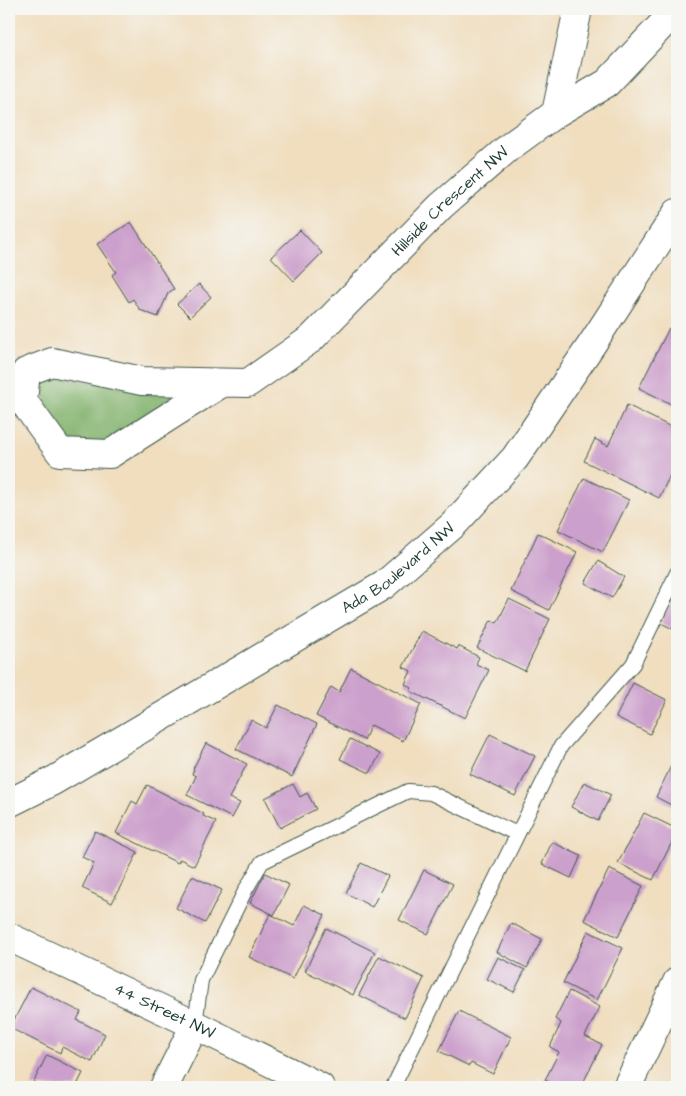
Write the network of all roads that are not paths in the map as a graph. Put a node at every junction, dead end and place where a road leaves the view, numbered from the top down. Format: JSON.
{"nodes":[{"id":1,"x":578,"y":9,"type":"edge"},
{"id":2,"x":677,"y":9,"type":"edge"},
{"id":3,"x":556,"y":113,"type":"junction"},
{"id":4,"x":677,"y":213,"type":"edge"},
{"id":5,"x":220,"y":384,"type":"junction"},
{"id":6,"x":677,"y":573,"type":"edge"},
{"id":7,"x":9,"y":803,"type":"edge"},
{"id":8,"x":517,"y":834,"type":"junction"},
{"id":9,"x":9,"y":937,"type":"edge"},
{"id":10,"x":677,"y":982,"type":"edge"},
{"id":11,"x":195,"y":1025,"type":"junction"},
{"id":12,"x":164,"y":1087,"type":"edge"},
{"id":13,"x":320,"y":1087,"type":"edge"},
{"id":14,"x":393,"y":1087,"type":"edge"},
{"id":15,"x":627,"y":1087,"type":"edge"}],
"edges":[{"from":1,"to":3,"type":"street"},
{"from":2,"to":3,"type":"street","name":"Hillside Crescent NW"},
{"from":3,"to":5,"type":"street","name":"Hillside Crescent NW"},
{"from":4,"to":7,"type":"street","name":"Ada Boulevard NW"},
{"from":5,"to":5,"type":"street","name":"Hillside Crescent NW"},
{"from":6,"to":8,"type":"lane"},
{"from":8,"to":11,"type":"lane"},
{"from":8,"to":14,"type":"lane"},
{"from":9,"to":11,"type":"street","name":"44 Street NW"},
{"from":10,"to":15,"type":"street"},
{"from":11,"to":12,"type":"street"},
{"from":11,"to":13,"type":"street","name":"44 Street NW"}]}
